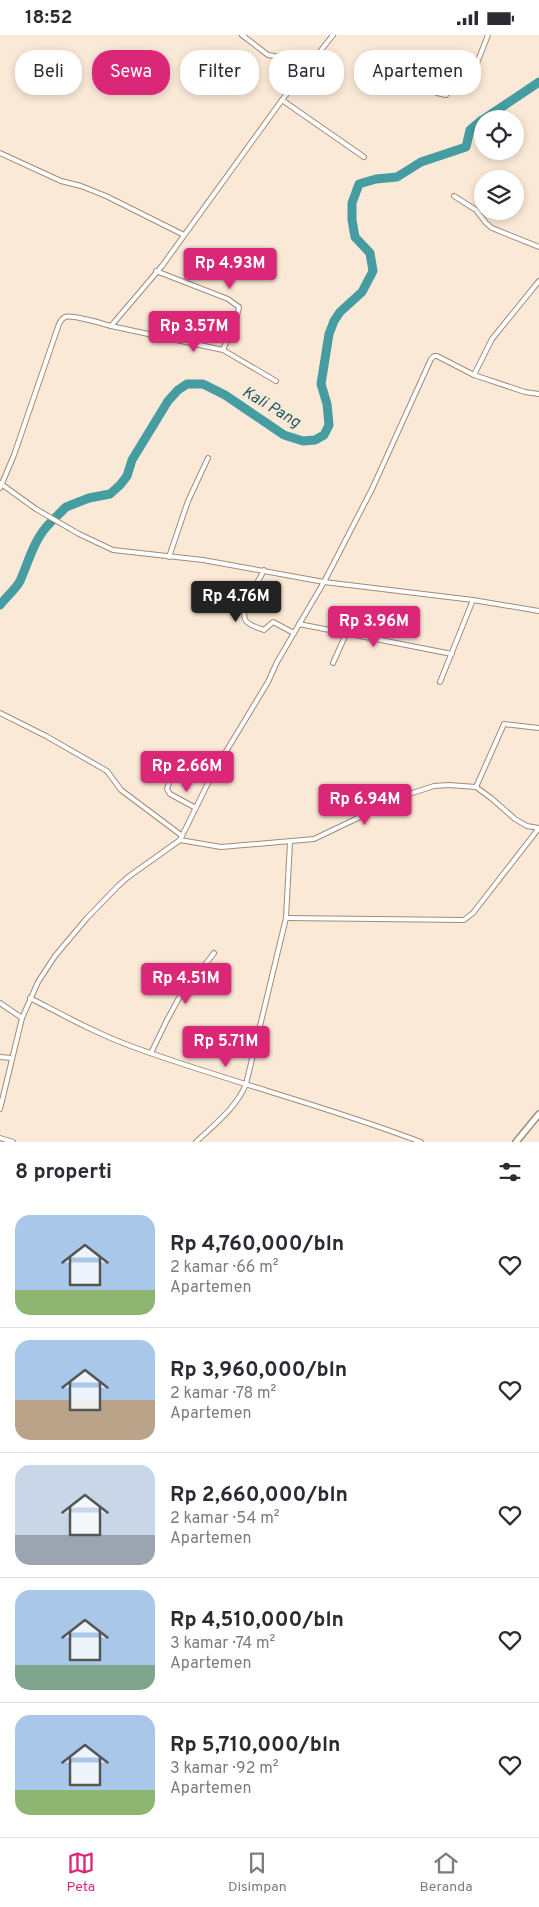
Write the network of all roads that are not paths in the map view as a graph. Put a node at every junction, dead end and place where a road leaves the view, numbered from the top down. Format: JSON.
{"nodes":[{"id":1,"x":242,"y":35,"type":"edge"},
{"id":2,"x":333,"y":35,"type":"edge"},
{"id":3,"x":488,"y":35,"type":"edge"},
{"id":4,"x":321,"y":50,"type":"edge"},
{"id":5,"x":481,"y":53,"type":"edge"},
{"id":6,"x":269,"y":55,"type":"edge"},
{"id":7,"x":286,"y":95,"type":"edge"},
{"id":8,"x":282,"y":100,"type":"junction"},
{"id":9,"x":0,"y":153,"type":"edge"},
{"id":10,"x":364,"y":157,"type":"dead end"},
{"id":11,"x":454,"y":196,"type":"dead end"},
{"id":12,"x":184,"y":235,"type":"junction"},
{"id":13,"x":539,"y":247,"type":"edge"},
{"id":14,"x":156,"y":271,"type":"junction"},
{"id":15,"x":539,"y":281,"type":"edge"},
{"id":16,"x":111,"y":326,"type":"junction"},
{"id":17,"x":223,"y":350,"type":"junction"},
{"id":18,"x":474,"y":375,"type":"junction"},
{"id":19,"x":276,"y":381,"type":"dead end"},
{"id":20,"x":539,"y":393,"type":"edge"},
{"id":21,"x":208,"y":458,"type":"dead end"},
{"id":22,"x":1,"y":485,"type":"edge"},
{"id":23,"x":169,"y":557,"type":"junction"},
{"id":24,"x":264,"y":571,"type":"junction"},
{"id":25,"x":324,"y":582,"type":"junction"},
{"id":26,"x":474,"y":600,"type":"junction"},
{"id":27,"x":539,"y":611,"type":"edge"},
{"id":28,"x":299,"y":624,"type":"junction"},
{"id":29,"x":294,"y":633,"type":"junction"},
{"id":30,"x":346,"y":634,"type":"junction"},
{"id":31,"x":452,"y":654,"type":"junction"},
{"id":32,"x":333,"y":663,"type":"dead end"},
{"id":33,"x":440,"y":682,"type":"dead end"},
{"id":34,"x":0,"y":713,"type":"edge"},
{"id":35,"x":539,"y":728,"type":"edge"},
{"id":36,"x":169,"y":783,"type":"dead end"},
{"id":37,"x":476,"y":787,"type":"junction"},
{"id":38,"x":194,"y":807,"type":"junction"},
{"id":39,"x":180,"y":838,"type":"junction"},
{"id":40,"x":290,"y":842,"type":"junction"},
{"id":41,"x":286,"y":915,"type":"junction"},
{"id":42,"x":214,"y":953,"type":"dead end"},
{"id":43,"x":30,"y":998,"type":"junction"},
{"id":44,"x":0,"y":1003,"type":"edge"},
{"id":45,"x":22,"y":1018,"type":"junction"},
{"id":46,"x":151,"y":1053,"type":"junction"},
{"id":47,"x":0,"y":1057,"type":"edge"},
{"id":48,"x":12,"y":1058,"type":"junction"},
{"id":49,"x":246,"y":1084,"type":"junction"},
{"id":50,"x":0,"y":1109,"type":"edge"},
{"id":51,"x":539,"y":1114,"type":"edge"},
{"id":52,"x":0,"y":1138,"type":"edge"},
{"id":53,"x":199,"y":1141,"type":"edge"},
{"id":54,"x":13,"y":1142,"type":"edge"},
{"id":55,"x":420,"y":1142,"type":"edge"},
{"id":56,"x":516,"y":1142,"type":"edge"}],
"edges":[{"from":1,"to":6,"type":"street"},
{"from":2,"to":4,"type":"street"},
{"from":3,"to":5,"type":"street"},
{"from":7,"to":8,"type":"street"},
{"from":8,"to":10,"type":"street"},
{"from":8,"to":12,"type":"street"},
{"from":9,"to":12,"type":"street"},
{"from":11,"to":13,"type":"street"},
{"from":12,"to":14,"type":"street"},
{"from":14,"to":16,"type":"street"},
{"from":14,"to":17,"type":"street"},
{"from":15,"to":18,"type":"street"},
{"from":16,"to":17,"type":"street"},
{"from":16,"to":22,"type":"street"},
{"from":17,"to":19,"type":"street"},
{"from":18,"to":20,"type":"street"},
{"from":18,"to":25,"type":"street"},
{"from":21,"to":23,"type":"street"},
{"from":22,"to":23,"type":"street"},
{"from":23,"to":24,"type":"street"},
{"from":24,"to":25,"type":"street"},
{"from":24,"to":29,"type":"street"},
{"from":25,"to":26,"type":"street"},
{"from":25,"to":28,"type":"street"},
{"from":26,"to":27,"type":"street"},
{"from":26,"to":31,"type":"street"},
{"from":28,"to":29,"type":"street"},
{"from":28,"to":30,"type":"street"},
{"from":29,"to":38,"type":"street"},
{"from":30,"to":31,"type":"street"},
{"from":30,"to":32,"type":"street"},
{"from":31,"to":33,"type":"street"},
{"from":34,"to":39,"type":"street"},
{"from":35,"to":37,"type":"street"},
{"from":36,"to":38,"type":"street"},
{"from":37,"to":40,"type":"street"},
{"from":37,"to":41,"type":"street"},
{"from":38,"to":39,"type":"street"},
{"from":39,"to":40,"type":"street"},
{"from":39,"to":43,"type":"street"},
{"from":40,"to":41,"type":"street"},
{"from":41,"to":49,"type":"street"},
{"from":42,"to":46,"type":"street"},
{"from":43,"to":45,"type":"street"},
{"from":43,"to":46,"type":"street"},
{"from":44,"to":45,"type":"street"},
{"from":45,"to":48,"type":"street"},
{"from":46,"to":49,"type":"street"},
{"from":47,"to":48,"type":"street"},
{"from":48,"to":50,"type":"street"},
{"from":49,"to":53,"type":"street"},
{"from":49,"to":55,"type":"street"},
{"from":51,"to":56,"type":"street"},
{"from":52,"to":54,"type":"street"}]}
